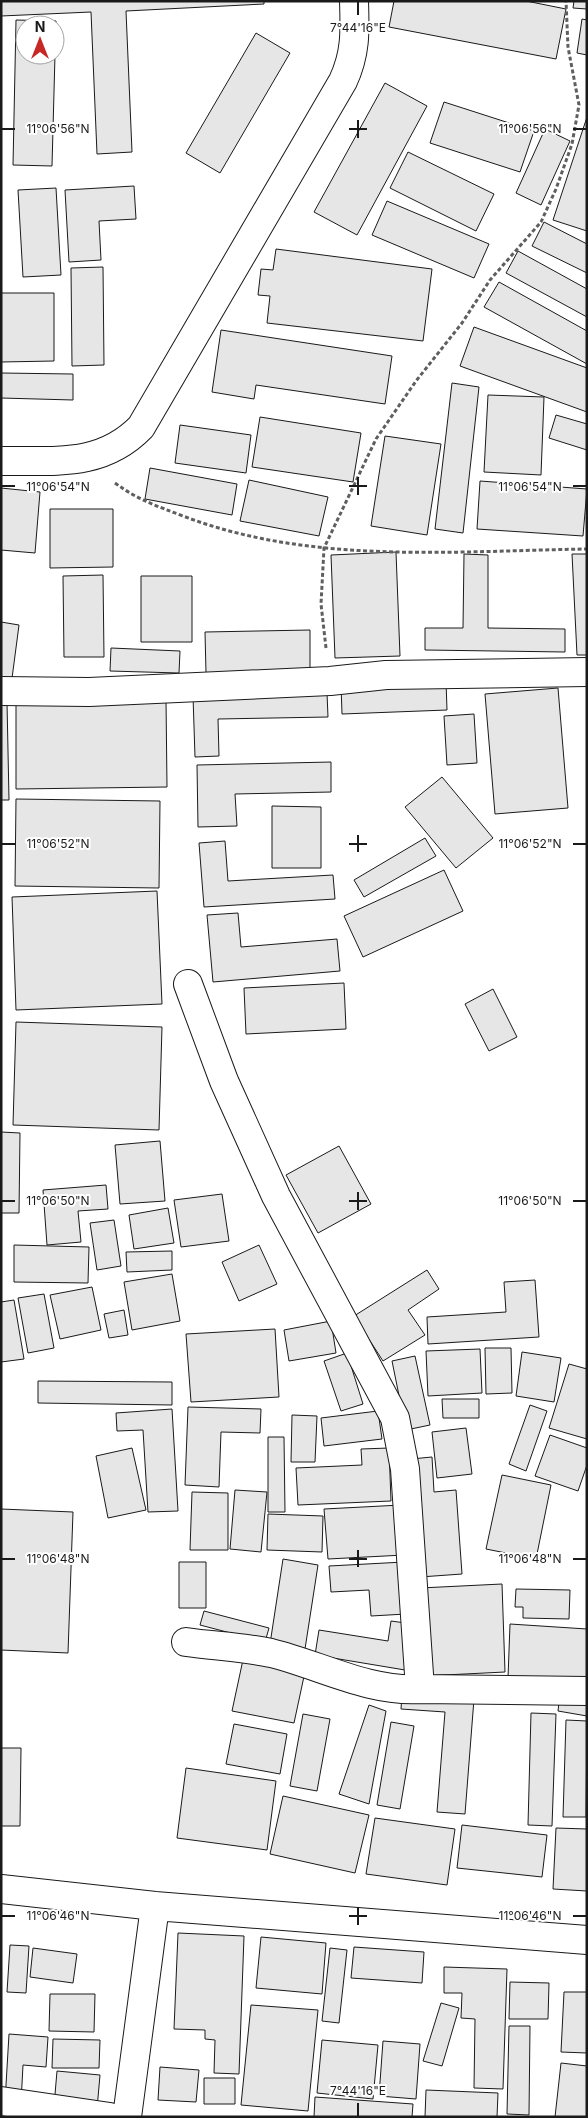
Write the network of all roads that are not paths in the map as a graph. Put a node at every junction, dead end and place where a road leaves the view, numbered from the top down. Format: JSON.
{"nodes":[{"id":1,"x":354,"y":1,"type":"edge"},
{"id":2,"x":1,"y":461,"type":"edge"},
{"id":3,"x":587,"y":672,"type":"edge"},
{"id":4,"x":1,"y":691,"type":"edge"},
{"id":5,"x":188,"y":984,"type":"dead end"},
{"id":6,"x":186,"y":1642,"type":"dead end"},
{"id":7,"x":420,"y":1689,"type":"junction"},
{"id":8,"x":587,"y":1691,"type":"edge"},
{"id":9,"x":1,"y":1889,"type":"edge"},
{"id":10,"x":155,"y":1906,"type":"junction"},
{"id":11,"x":587,"y":1940,"type":"edge"},
{"id":12,"x":1,"y":2102,"type":"edge"},
{"id":13,"x":110,"y":2117,"type":"edge"},
{"id":14,"x":127,"y":2117,"type":"edge"}],
"edges":[{"from":1,"to":2,"type":"street"},
{"from":3,"to":4,"type":"street"},
{"from":5,"to":7,"type":"street"},
{"from":6,"to":7,"type":"street"},
{"from":7,"to":8,"type":"street"},
{"from":9,"to":10,"type":"street"},
{"from":10,"to":11,"type":"street"},
{"from":10,"to":14,"type":"street"},
{"from":12,"to":13,"type":"street"}]}
